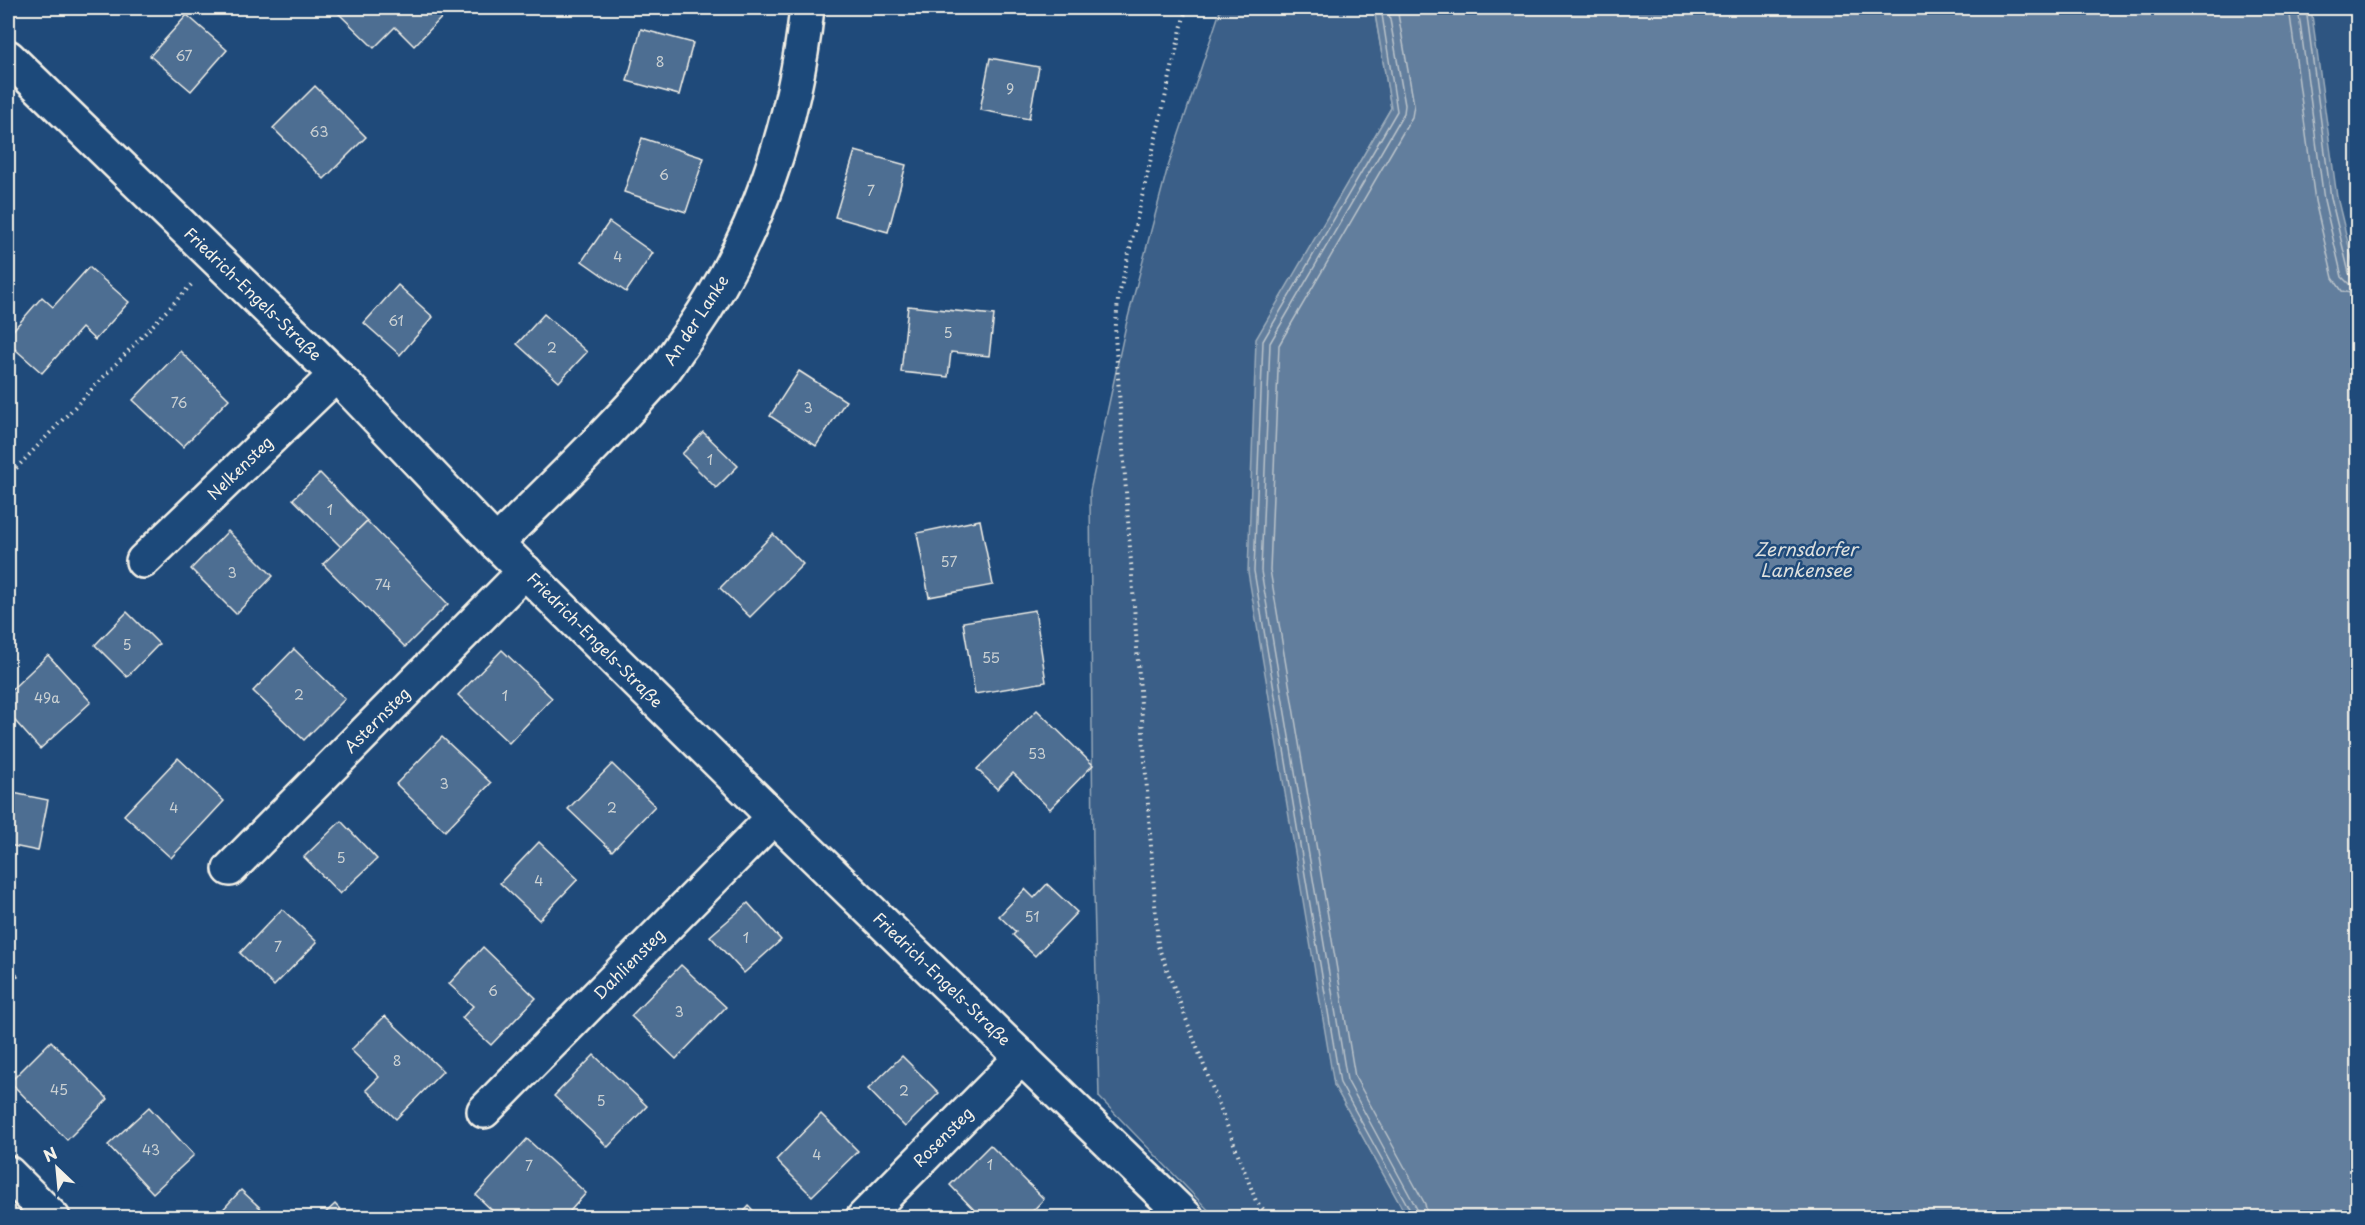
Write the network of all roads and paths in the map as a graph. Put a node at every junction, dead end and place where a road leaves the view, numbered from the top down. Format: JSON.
{"nodes":[{"id":1,"x":807,"y":8,"type":"edge"},
{"id":2,"x":1186,"y":8,"type":"edge"},
{"id":3,"x":8,"y":57,"type":"edge"},
{"id":4,"x":217,"y":259,"type":"junction"},
{"id":5,"x":336,"y":375,"type":"junction"},
{"id":6,"x":8,"y":477,"type":"edge"},
{"id":7,"x":496,"y":543,"type":"junction"},
{"id":8,"x":143,"y":561,"type":"dead end"},
{"id":9,"x":525,"y":571,"type":"junction"},
{"id":10,"x":774,"y":817,"type":"junction"},
{"id":11,"x":230,"y":869,"type":"dead end"},
{"id":12,"x":1022,"y":1057,"type":"junction"},
{"id":13,"x":484,"y":1111,"type":"dead end"},
{"id":14,"x":8,"y":1173,"type":"edge"},
{"id":15,"x":53,"y":1218,"type":"edge"},
{"id":16,"x":863,"y":1218,"type":"edge"},
{"id":17,"x":1187,"y":1218,"type":"edge"},
{"id":18,"x":1271,"y":1218,"type":"edge"}],
"edges":[{"from":1,"to":7,"type":"street","name":"An der Lanke"},
{"from":2,"to":18,"type":"path"},
{"from":3,"to":4,"type":"street","name":"Friedrich-Engels-Straße"},
{"from":4,"to":5,"type":"street","name":"Friedrich-Engels-Straße"},
{"from":4,"to":6,"type":"path"},
{"from":5,"to":7,"type":"street","name":"Friedrich-Engels-Straße"},
{"from":5,"to":8,"type":"street","name":"Nelkensteg"},
{"from":7,"to":9,"type":"street","name":"Friedrich-Engels-Straße"},
{"from":9,"to":10,"type":"street","name":"Friedrich-Engels-Straße"},
{"from":9,"to":11,"type":"street","name":"Asternsteg"},
{"from":10,"to":12,"type":"street","name":"Friedrich-Engels-Straße"},
{"from":10,"to":13,"type":"street","name":"Dahliensteg"},
{"from":12,"to":16,"type":"street","name":"Rosensteg"},
{"from":12,"to":17,"type":"street","name":"Friedrich-Engels-Straße"},
{"from":14,"to":15,"type":"street"}]}
